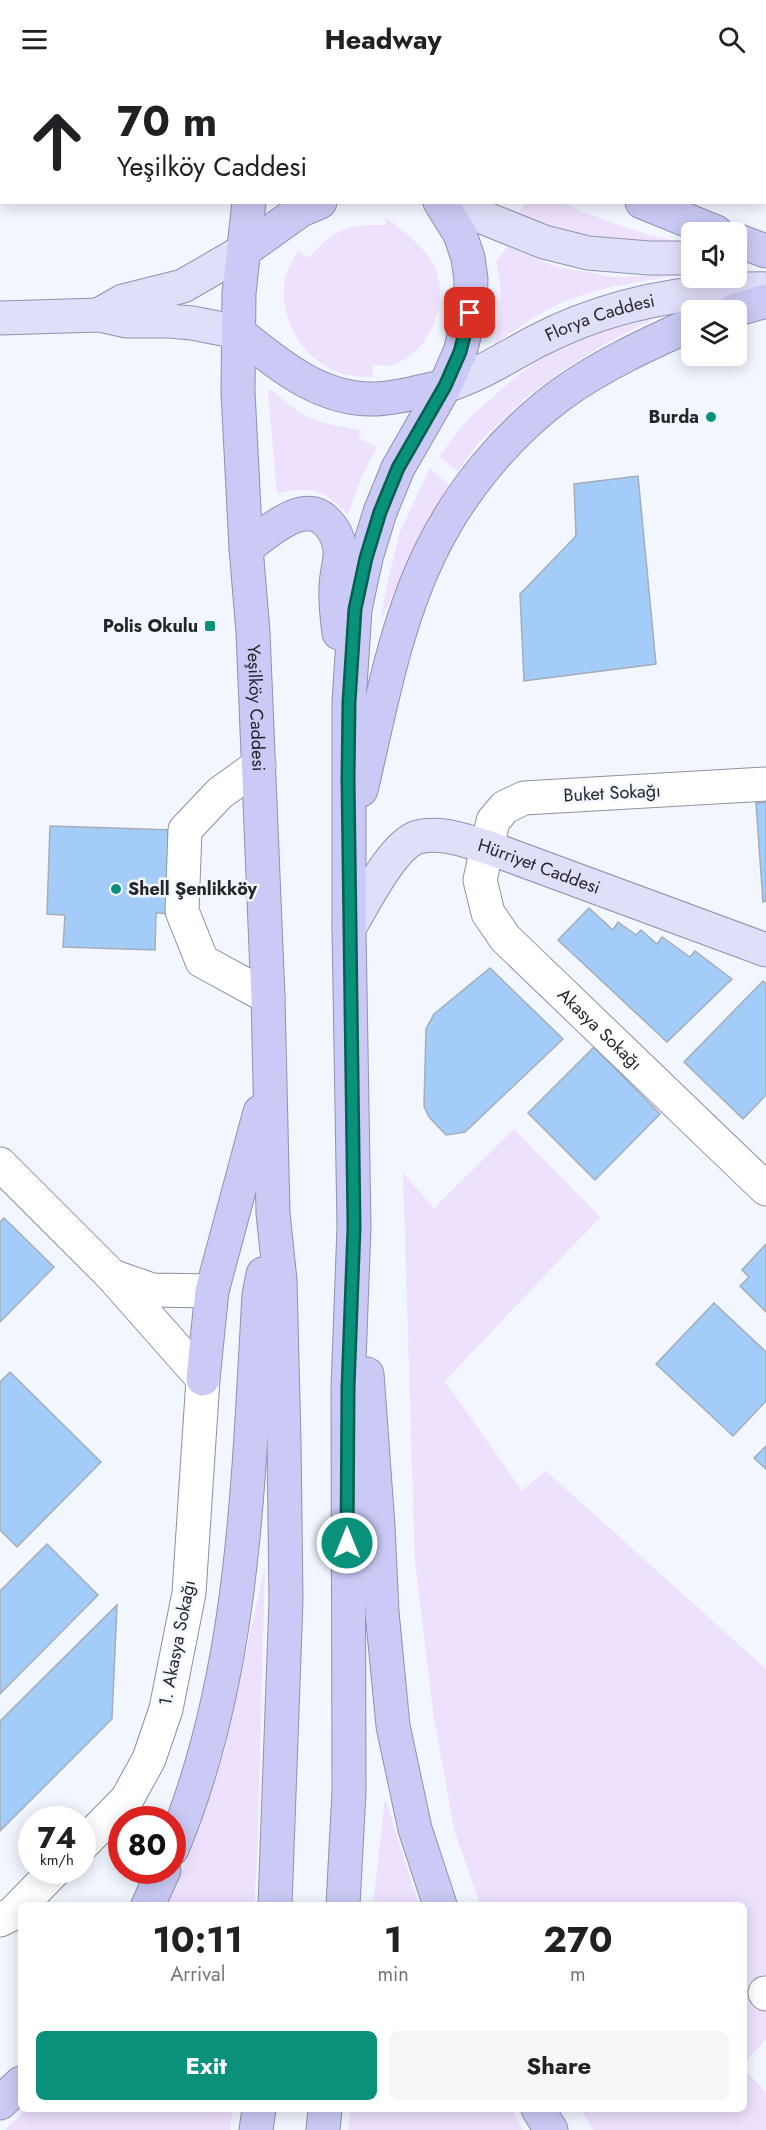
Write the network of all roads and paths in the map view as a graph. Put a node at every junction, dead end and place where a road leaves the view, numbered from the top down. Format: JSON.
{"nodes":[{"id":1,"x":249,"y":204,"type":"edge"},
{"id":2,"x":315,"y":204,"type":"edge"},
{"id":3,"x":441,"y":204,"type":"edge"},
{"id":4,"x":450,"y":204,"type":"edge"},
{"id":5,"x":647,"y":204,"type":"edge"},
{"id":6,"x":691,"y":222,"type":"edge"},
{"id":7,"x":747,"y":244,"type":"edge"},
{"id":8,"x":245,"y":250,"type":"junction"},
{"id":9,"x":766,"y":251,"type":"edge"},
{"id":10,"x":747,"y":257,"type":"edge"},
{"id":11,"x":766,"y":257,"type":"edge"},
{"id":12,"x":681,"y":258,"type":"edge"},
{"id":13,"x":766,"y":289,"type":"edge"},
{"id":14,"x":766,"y":300,"type":"edge"},
{"id":15,"x":747,"y":306,"type":"edge"},
{"id":16,"x":99,"y":315,"type":"junction"},
{"id":17,"x":0,"y":318,"type":"edge"},
{"id":18,"x":681,"y":329,"type":"edge"},
{"id":19,"x":238,"y":332,"type":"junction"},
{"id":20,"x":445,"y":386,"type":"junction"},
{"id":21,"x":246,"y":548,"type":"junction"},
{"id":22,"x":351,"y":670,"type":"junction"},
{"id":23,"x":259,"y":765,"type":"junction"},
{"id":24,"x":766,"y":784,"type":"edge"},
{"id":25,"x":349,"y":838,"type":"junction"},
{"id":26,"x":487,"y":847,"type":"junction"},
{"id":27,"x":349,"y":928,"type":"junction"},
{"id":28,"x":766,"y":950,"type":"edge"},
{"id":29,"x":268,"y":997,"type":"junction"},
{"id":30,"x":270,"y":1075,"type":"junction"},
{"id":31,"x":0,"y":1164,"type":"edge"},
{"id":32,"x":766,"y":1189,"type":"edge"},
{"id":33,"x":273,"y":1213,"type":"junction"},
{"id":34,"x":354,"y":1227,"type":"junction"},
{"id":35,"x":112,"y":1276,"type":"junction"},
{"id":36,"x":212,"y":1291,"type":"junction"},
{"id":37,"x":203,"y":1379,"type":"junction"},
{"id":38,"x":186,"y":1810,"type":"edge"},
{"id":39,"x":96,"y":1831,"type":"edge"},
{"id":40,"x":41,"y":1884,"type":"edge"},
{"id":41,"x":158,"y":1884,"type":"edge"},
{"id":42,"x":24,"y":1902,"type":"edge"},
{"id":43,"x":149,"y":1902,"type":"edge"},
{"id":44,"x":275,"y":1902,"type":"edge"},
{"id":45,"x":343,"y":1902,"type":"edge"},
{"id":46,"x":439,"y":1902,"type":"edge"},
{"id":47,"x":18,"y":1908,"type":"edge"},
{"id":48,"x":0,"y":1920,"type":"edge"},
{"id":49,"x":18,"y":2086,"type":"edge"},
{"id":50,"x":0,"y":2103,"type":"edge"},
{"id":51,"x":259,"y":2112,"type":"edge"},
{"id":52,"x":325,"y":2112,"type":"edge"},
{"id":53,"x":540,"y":2112,"type":"edge"},
{"id":54,"x":256,"y":2130,"type":"edge"},
{"id":55,"x":322,"y":2130,"type":"edge"},
{"id":56,"x":551,"y":2130,"type":"edge"}],
"edges":[{"from":1,"to":8,"type":"highway","name":"Yeşilköy Caddesi"},
{"from":2,"to":8,"type":"highway"},
{"from":3,"to":20,"type":"highway"},
{"from":4,"to":12,"type":"main road"},
{"from":5,"to":6,"type":"highway"},
{"from":7,"to":9,"type":"highway"},
{"from":8,"to":16,"type":"main road"},
{"from":8,"to":19,"type":"highway","name":"Yeşilköy Caddesi"},
{"from":10,"to":11,"type":"main road"},
{"from":13,"to":20,"type":"main road","name":"Florya Caddesi"},
{"from":14,"to":15,"type":"highway"},
{"from":16,"to":17,"type":"main road"},
{"from":16,"to":19,"type":"main road"},
{"from":18,"to":25,"type":"highway"},
{"from":19,"to":20,"type":"highway"},
{"from":19,"to":21,"type":"highway","name":"Yeşilköy Caddesi"},
{"from":20,"to":22,"type":"highway"},
{"from":21,"to":22,"type":"highway"},
{"from":21,"to":23,"type":"highway","name":"Yeşilköy Caddesi"},
{"from":22,"to":25,"type":"highway"},
{"from":23,"to":29,"type":"highway","name":"Yeşilköy Caddesi"},
{"from":23,"to":29,"type":"street"},
{"from":24,"to":26,"type":"street","name":"Buket Sokağı"},
{"from":25,"to":27,"type":"highway"},
{"from":26,"to":27,"type":"main road","name":"Hürriyet Caddesi"},
{"from":26,"to":28,"type":"main road","name":"Hürriyet Caddesi"},
{"from":26,"to":32,"type":"street","name":"Akasya Sokağı"},
{"from":27,"to":34,"type":"highway"},
{"from":29,"to":30,"type":"highway","name":"Yeşilköy Caddesi"},
{"from":30,"to":33,"type":"highway","name":"Yeşilköy Caddesi"},
{"from":30,"to":36,"type":"highway"},
{"from":31,"to":35,"type":"street"},
{"from":33,"to":38,"type":"highway"},
{"from":33,"to":44,"type":"highway"},
{"from":34,"to":45,"type":"highway"},
{"from":34,"to":46,"type":"highway"},
{"from":35,"to":36,"type":"street"},
{"from":35,"to":37,"type":"street"},
{"from":36,"to":37,"type":"highway"},
{"from":37,"to":39,"type":"street","name":"1. Akasya Sokağı"},
{"from":40,"to":42,"type":"street"},
{"from":41,"to":43,"type":"highway"},
{"from":47,"to":48,"type":"street"},
{"from":49,"to":50,"type":"highway"},
{"from":51,"to":54,"type":"highway"},
{"from":52,"to":55,"type":"highway"},
{"from":53,"to":56,"type":"highway"}]}
